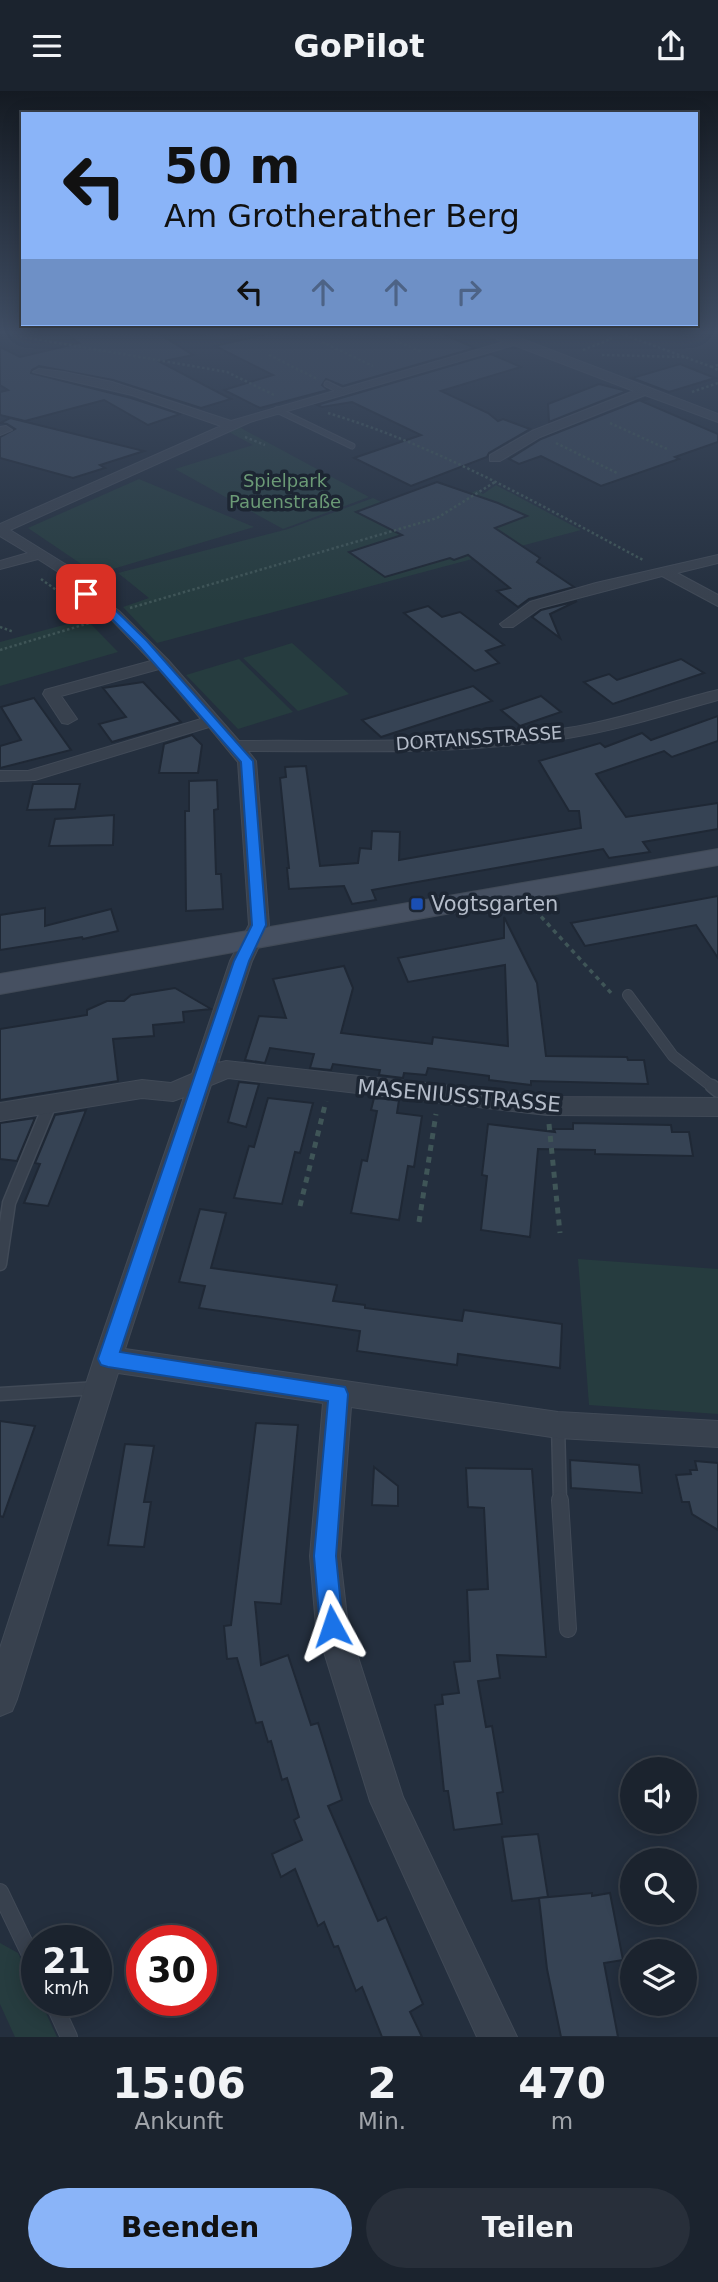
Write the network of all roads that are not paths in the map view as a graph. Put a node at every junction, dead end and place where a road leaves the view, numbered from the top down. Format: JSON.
{"nodes":[{"id":1,"x":218,"y":421,"type":"edge"},
{"id":2,"x":244,"y":421,"type":"edge"},
{"id":3,"x":300,"y":421,"type":"edge"},
{"id":4,"x":563,"y":421,"type":"edge"},
{"id":5,"x":231,"y":425,"type":"junction"},
{"id":6,"x":352,"y":446,"type":"dead end"},
{"id":7,"x":495,"y":458,"type":"dead end"},
{"id":8,"x":0,"y":529,"type":"edge"},
{"id":9,"x":42,"y":554,"type":"junction"},
{"id":10,"x":718,"y":559,"type":"edge"},
{"id":11,"x":0,"y":565,"type":"edge"},
{"id":12,"x":663,"y":571,"type":"junction"},
{"id":13,"x":718,"y":601,"type":"edge"},
{"id":14,"x":508,"y":624,"type":"dead end"},
{"id":15,"x":162,"y":663,"type":"junction"},
{"id":16,"x":718,"y":695,"type":"edge"},
{"id":17,"x":68,"y":719,"type":"dead end"},
{"id":18,"x":212,"y":721,"type":"junction"},
{"id":19,"x":235,"y":746,"type":"junction"},
{"id":20,"x":0,"y":776,"type":"edge"},
{"id":21,"x":718,"y":857,"type":"edge"},
{"id":22,"x":251,"y":941,"type":"junction"},
{"id":23,"x":0,"y":984,"type":"edge"},
{"id":24,"x":628,"y":995,"type":"road end"},
{"id":25,"x":202,"y":1079,"type":"junction"},
{"id":26,"x":718,"y":1091,"type":"edge"},
{"id":27,"x":50,"y":1104,"type":"junction"},
{"id":28,"x":718,"y":1107,"type":"edge"},
{"id":29,"x":0,"y":1112,"type":"edge"},
{"id":30,"x":0,"y":1264,"type":"edge"},
{"id":31,"x":108,"y":1359,"type":"junction"},
{"id":32,"x":98,"y":1388,"type":"junction"},
{"id":33,"x":0,"y":1394,"type":"edge"},
{"id":34,"x":338,"y":1394,"type":"junction"},
{"id":35,"x":558,"y":1425,"type":"junction"},
{"id":36,"x":718,"y":1434,"type":"edge"},
{"id":37,"x":568,"y":1629,"type":"dead end"},
{"id":38,"x":0,"y":1699,"type":"edge"},
{"id":39,"x":0,"y":1892,"type":"edge"},
{"id":40,"x":21,"y":1936,"type":"edge"},
{"id":41,"x":59,"y":2016,"type":"edge"},
{"id":42,"x":69,"y":2037,"type":"edge"},
{"id":43,"x":498,"y":2037,"type":"edge"}],
"edges":[{"from":1,"to":5,"type":"street"},
{"from":2,"to":5,"type":"street"},
{"from":3,"to":6,"type":"lane"},
{"from":4,"to":7,"type":"street"},
{"from":5,"to":8,"type":"street"},
{"from":8,"to":9,"type":"street"},
{"from":9,"to":11,"type":"street"},
{"from":9,"to":15,"type":"street"},
{"from":10,"to":12,"type":"street"},
{"from":12,"to":13,"type":"street"},
{"from":12,"to":14,"type":"street"},
{"from":15,"to":17,"type":"street"},
{"from":15,"to":18,"type":"street"},
{"from":16,"to":19,"type":"street","name":"DORTANSSTRASSE"},
{"from":18,"to":19,"type":"street"},
{"from":18,"to":20,"type":"street"},
{"from":19,"to":22,"type":"street"},
{"from":21,"to":22,"type":"street"},
{"from":22,"to":23,"type":"street"},
{"from":22,"to":25,"type":"street"},
{"from":24,"to":26,"type":"lane"},
{"from":25,"to":27,"type":"street","name":"MASENIUSSTRASSE"},
{"from":25,"to":28,"type":"street","name":"MASENIUSSTRASSE"},
{"from":25,"to":31,"type":"street"},
{"from":27,"to":29,"type":"street","name":"MASENIUSSTRASSE"},
{"from":27,"to":30,"type":"lane"},
{"from":31,"to":32,"type":"street"},
{"from":31,"to":34,"type":"street"},
{"from":32,"to":33,"type":"lane"},
{"from":32,"to":38,"type":"street"},
{"from":34,"to":35,"type":"street"},
{"from":34,"to":43,"type":"street"},
{"from":35,"to":36,"type":"street"},
{"from":35,"to":37,"type":"lane"},
{"from":39,"to":40,"type":"lane"},
{"from":41,"to":42,"type":"lane"}]}
